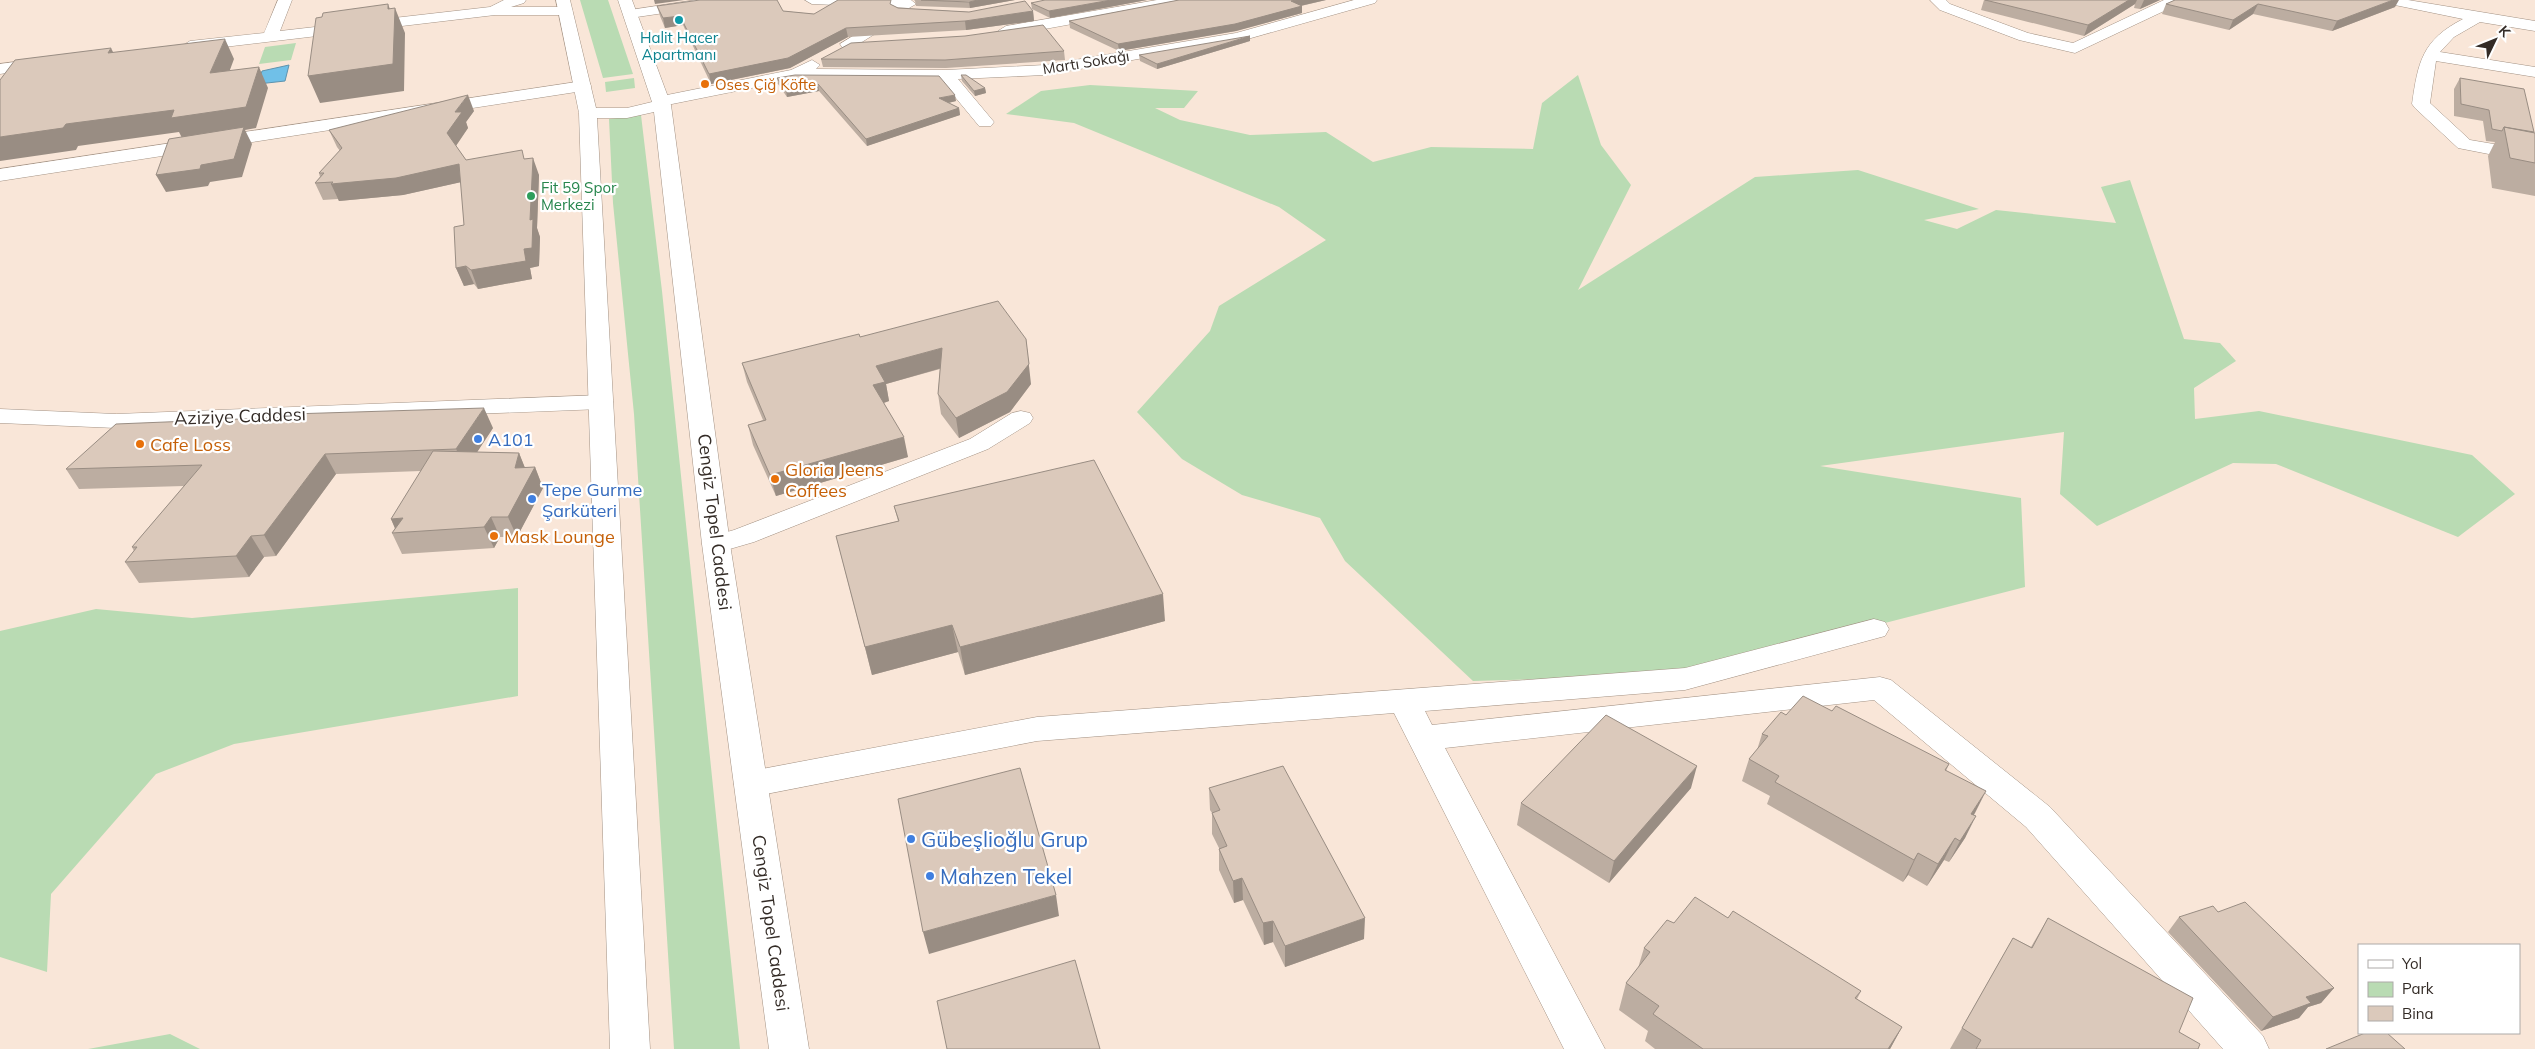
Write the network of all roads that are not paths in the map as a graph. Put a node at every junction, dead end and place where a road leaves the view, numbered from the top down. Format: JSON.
{"nodes":[{"id":1,"x":285,"y":0,"type":"edge"},
{"id":2,"x":519,"y":0,"type":"edge"},
{"id":3,"x":726,"y":0,"type":"edge"},
{"id":4,"x":812,"y":0,"type":"edge"},
{"id":5,"x":1182,"y":0,"type":"edge"},
{"id":6,"x":1370,"y":0,"type":"edge"},
{"id":7,"x":1937,"y":0,"type":"edge"},
{"id":8,"x":2176,"y":0,"type":"edge"},
{"id":9,"x":2390,"y":0,"type":"edge"},
{"id":10,"x":564,"y":5,"type":"edge"},
{"id":11,"x":628,"y":7,"type":"edge"},
{"id":12,"x":911,"y":7,"type":"edge"},
{"id":13,"x":499,"y":10,"type":"junction"},
{"id":14,"x":2478,"y":17,"type":"junction"},
{"id":15,"x":2535,"y":26,"type":"edge"},
{"id":16,"x":992,"y":33,"type":"edge"},
{"id":17,"x":270,"y":37,"type":"junction"},
{"id":18,"x":878,"y":42,"type":"edge"},
{"id":19,"x":848,"y":44,"type":"junction"},
{"id":20,"x":171,"y":49,"type":"edge"},
{"id":21,"x":2430,"y":55,"type":"junction"},
{"id":22,"x":62,"y":62,"type":"edge"},
{"id":23,"x":6,"y":68,"type":"edge"},
{"id":24,"x":2535,"y":72,"type":"edge"},
{"id":25,"x":796,"y":74,"type":"junction"},
{"id":26,"x":946,"y":75,"type":"junction"},
{"id":27,"x":0,"y":86,"type":"edge"},
{"id":28,"x":616,"y":96,"type":"dead end"},
{"id":29,"x":656,"y":97,"type":"junction"},
{"id":30,"x":586,"y":100,"type":"junction"},
{"id":31,"x":985,"y":122,"type":"dead end"},
{"id":32,"x":2535,"y":157,"type":"edge"},
{"id":33,"x":0,"y":174,"type":"edge"},
{"id":34,"x":601,"y":402,"type":"junction"},
{"id":35,"x":0,"y":416,"type":"edge"},
{"id":36,"x":1021,"y":418,"type":"dead end"},
{"id":37,"x":716,"y":544,"type":"junction"},
{"id":38,"x":1874,"y":629,"type":"dead end"},
{"id":39,"x":1403,"y":700,"type":"junction"},
{"id":40,"x":1422,"y":738,"type":"junction"},
{"id":41,"x":751,"y":784,"type":"junction"},
{"id":42,"x":630,"y":1049,"type":"edge"},
{"id":43,"x":789,"y":1049,"type":"edge"},
{"id":44,"x":1585,"y":1049,"type":"edge"},
{"id":45,"x":2249,"y":1049,"type":"edge"}],
"edges":[{"from":1,"to":17,"type":"street"},
{"from":2,"to":13,"type":"street"},
{"from":3,"to":11,"type":"street"},
{"from":4,"to":12,"type":"street"},
{"from":5,"to":16,"type":"street"},
{"from":6,"to":26,"type":"street","name":"Martı Sokağı"},
{"from":7,"to":8,"type":"street"},
{"from":9,"to":14,"type":"street"},
{"from":10,"to":13,"type":"street"},
{"from":10,"to":30,"type":"street"},
{"from":11,"to":29,"type":"street","name":"Cengiz Topel Caddesi"},
{"from":12,"to":19,"type":"street"},
{"from":13,"to":17,"type":"street"},
{"from":14,"to":15,"type":"street"},
{"from":14,"to":21,"type":"street"},
{"from":17,"to":20,"type":"street"},
{"from":18,"to":19,"type":"street"},
{"from":19,"to":25,"type":"street"},
{"from":21,"to":24,"type":"street"},
{"from":21,"to":32,"type":"street"},
{"from":22,"to":23,"type":"street"},
{"from":23,"to":27,"type":"street"},
{"from":25,"to":26,"type":"street","name":"Martı Sokağı"},
{"from":25,"to":29,"type":"street"},
{"from":26,"to":31,"type":"street"},
{"from":28,"to":30,"type":"street"},
{"from":29,"to":30,"type":"street"},
{"from":29,"to":37,"type":"street","name":"Cengiz Topel Caddesi"},
{"from":30,"to":33,"type":"street"},
{"from":30,"to":34,"type":"street"},
{"from":34,"to":35,"type":"street","name":"Aziziye Caddesi"},
{"from":34,"to":42,"type":"street"},
{"from":36,"to":37,"type":"street"},
{"from":37,"to":41,"type":"street","name":"Cengiz Topel Caddesi"},
{"from":38,"to":39,"type":"street"},
{"from":39,"to":40,"type":"street"},
{"from":39,"to":41,"type":"street"},
{"from":40,"to":44,"type":"street"},
{"from":40,"to":45,"type":"street"},
{"from":41,"to":43,"type":"street","name":"Cengiz Topel Caddesi"}]}
